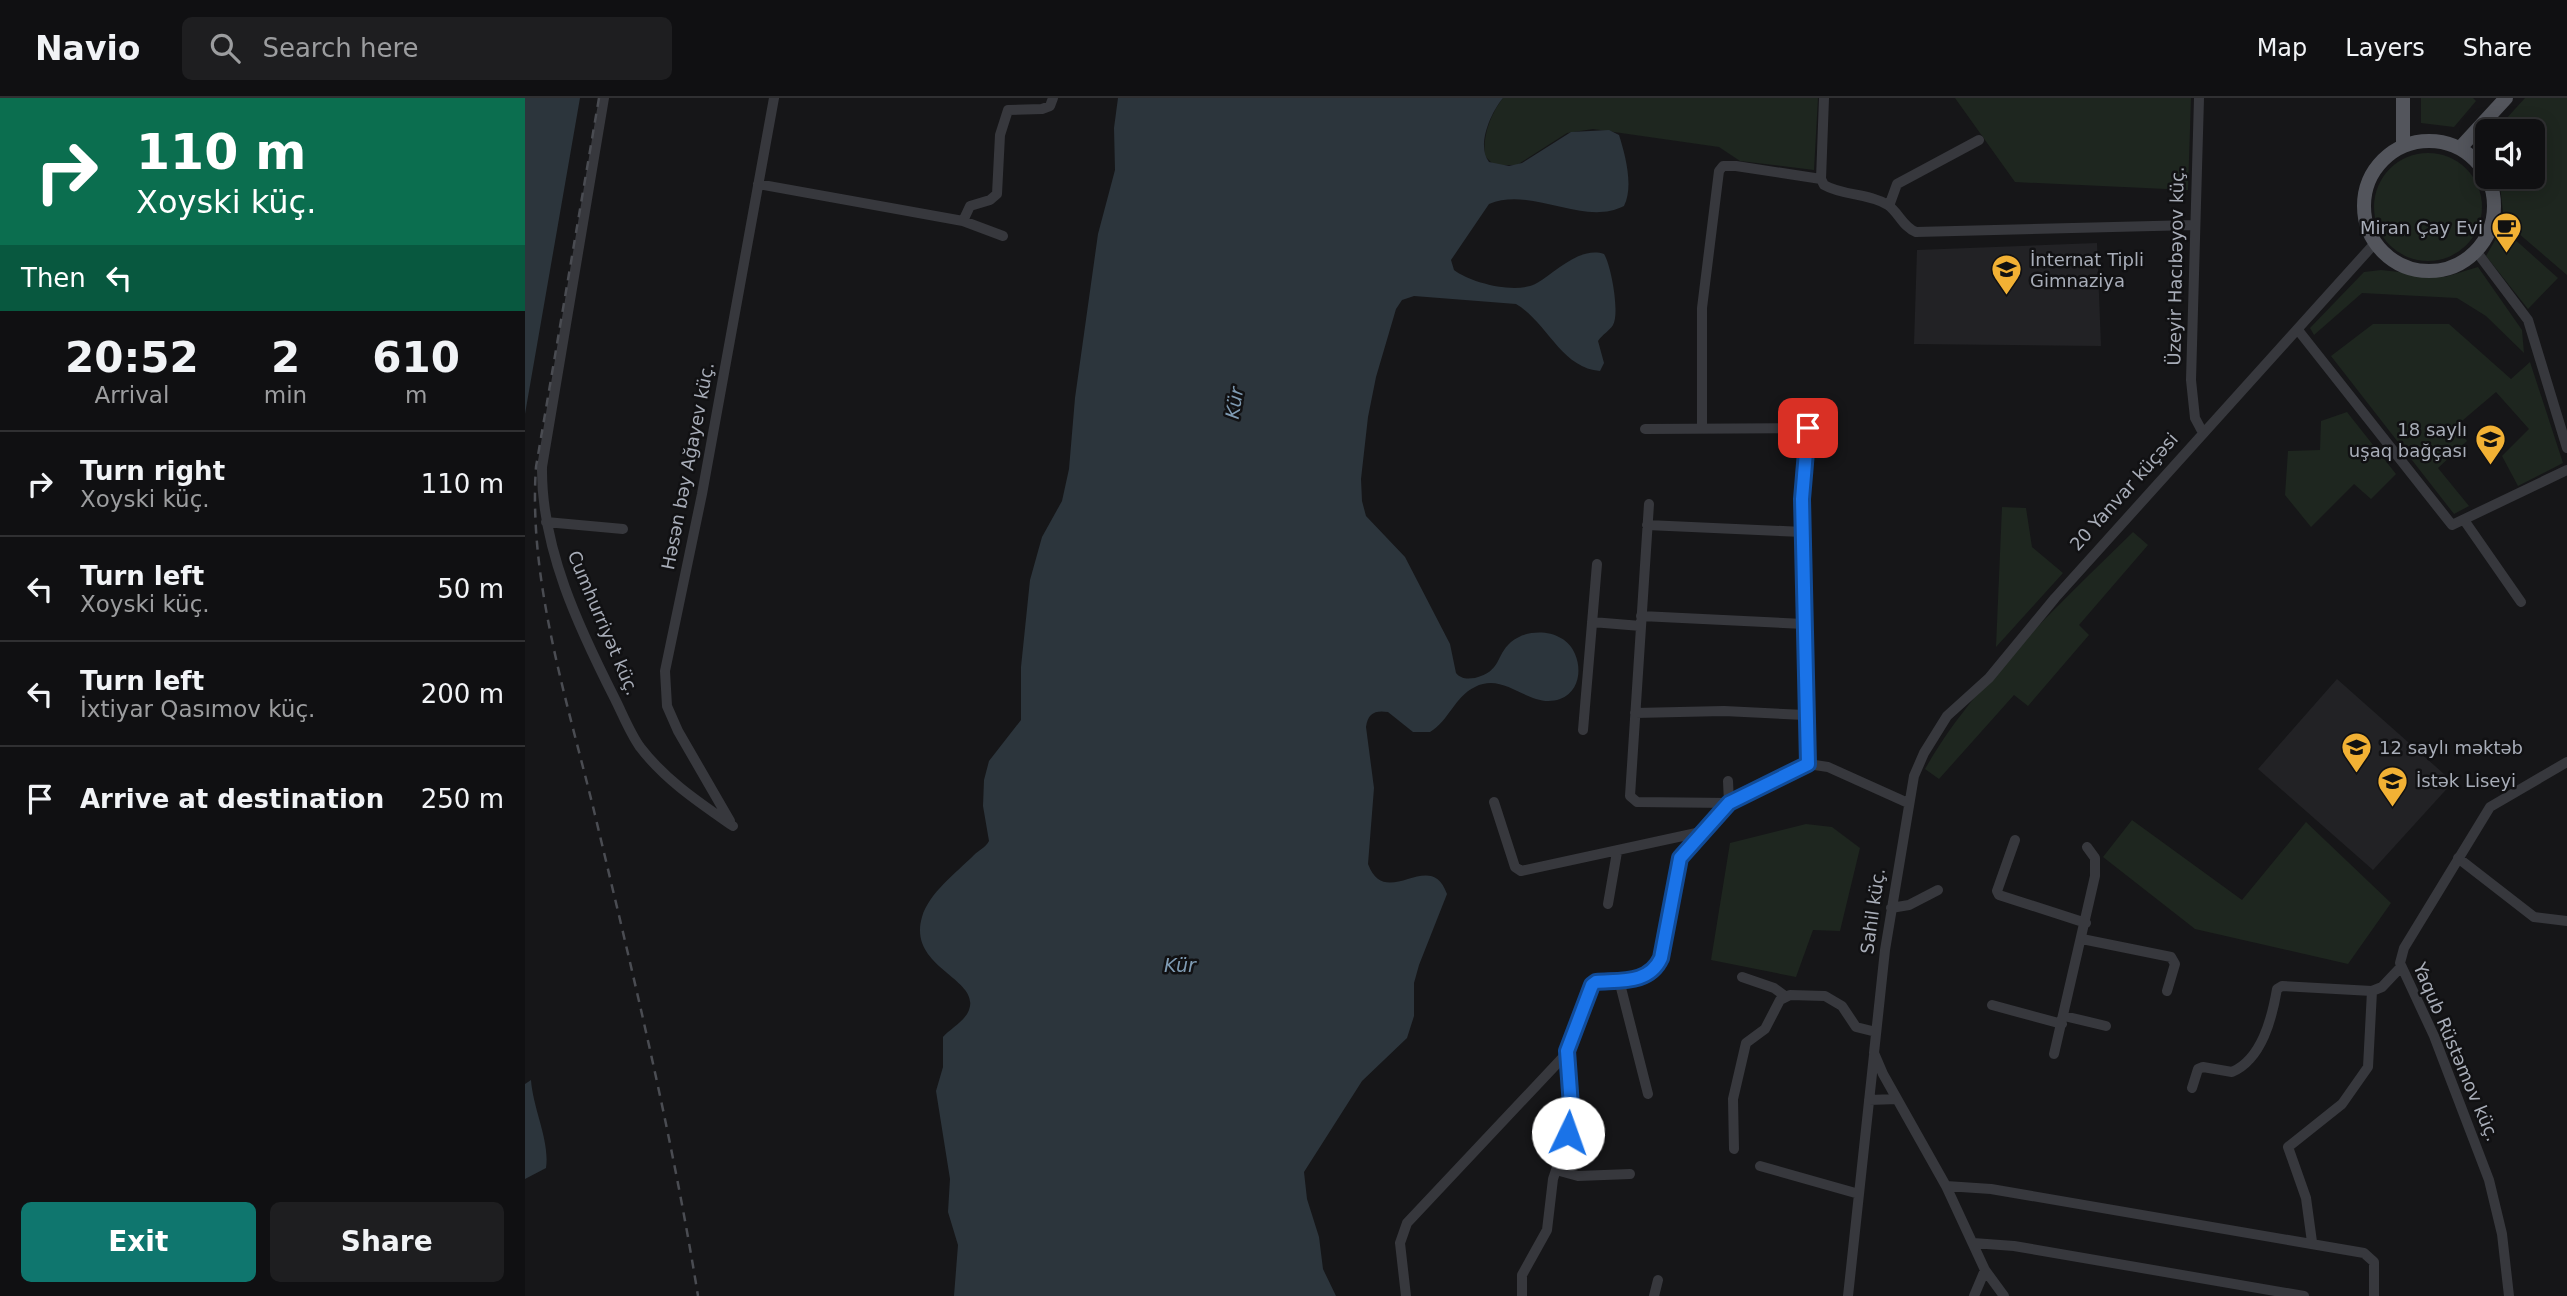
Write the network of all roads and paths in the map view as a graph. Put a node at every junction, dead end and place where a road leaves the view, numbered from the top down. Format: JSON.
{"nodes":[{"id":1,"x":604,"y":98,"type":"edge"},
{"id":2,"x":774,"y":98,"type":"edge"},
{"id":3,"x":1053,"y":98,"type":"edge"},
{"id":4,"x":1824,"y":98,"type":"edge"},
{"id":5,"x":2199,"y":98,"type":"edge"},
{"id":6,"x":2403,"y":98,"type":"edge"},
{"id":7,"x":2506,"y":98,"type":"edge"},
{"id":8,"x":1979,"y":140,"type":"dead end"},
{"id":9,"x":2403,"y":146,"type":"junction"},
{"id":10,"x":2460,"y":148,"type":"junction"},
{"id":11,"x":1821,"y":179,"type":"junction"},
{"id":12,"x":758,"y":184,"type":"junction"},
{"id":13,"x":1889,"y":206,"type":"junction"},
{"id":14,"x":963,"y":221,"type":"junction"},
{"id":15,"x":2194,"y":225,"type":"junction"},
{"id":16,"x":1003,"y":236,"type":"dead end"},
{"id":17,"x":2375,"y":243,"type":"junction"},
{"id":18,"x":2476,"y":251,"type":"junction"},
{"id":19,"x":2298,"y":330,"type":"junction"},
{"id":20,"x":1809,"y":415,"type":"dead end"},
{"id":21,"x":1808,"y":428,"type":"junction"},
{"id":22,"x":1645,"y":429,"type":"dead end"},
{"id":23,"x":1702,"y":429,"type":"junction"},
{"id":24,"x":2203,"y":433,"type":"junction"},
{"id":25,"x":2567,"y":448,"type":"edge"},
{"id":26,"x":2567,"y":470,"type":"edge"},
{"id":27,"x":1649,"y":504,"type":"dead end"},
{"id":28,"x":2463,"y":520,"type":"junction"},
{"id":29,"x":547,"y":522,"type":"junction"},
{"id":30,"x":1647,"y":525,"type":"junction"},
{"id":31,"x":623,"y":529,"type":"dead end"},
{"id":32,"x":1803,"y":532,"type":"junction"},
{"id":33,"x":1597,"y":564,"type":"dead end"},
{"id":34,"x":2521,"y":602,"type":"dead end"},
{"id":35,"x":1641,"y":621,"type":"junction"},
{"id":36,"x":1592,"y":622,"type":"junction"},
{"id":37,"x":1804,"y":624,"type":"junction"},
{"id":38,"x":1635,"y":713,"type":"junction"},
{"id":39,"x":1805,"y":715,"type":"junction"},
{"id":40,"x":1583,"y":730,"type":"dead end"},
{"id":41,"x":2567,"y":762,"type":"edge"},
{"id":42,"x":1808,"y":764,"type":"junction"},
{"id":43,"x":1914,"y":776,"type":"joint"},
{"id":44,"x":1727,"y":780,"type":"dead end"},
{"id":45,"x":1494,"y":802,"type":"dead end"},
{"id":46,"x":1729,"y":803,"type":"junction"},
{"id":47,"x":1908,"y":803,"type":"junction"},
{"id":48,"x":733,"y":826,"type":"joint"},
{"id":49,"x":1701,"y":832,"type":"junction"},
{"id":50,"x":2015,"y":840,"type":"dead end"},
{"id":51,"x":2087,"y":847,"type":"dead end"},
{"id":52,"x":1617,"y":852,"type":"junction"},
{"id":53,"x":2458,"y":858,"type":"junction"},
{"id":54,"x":1938,"y":890,"type":"dead end"},
{"id":55,"x":1608,"y":904,"type":"dead end"},
{"id":56,"x":1891,"y":908,"type":"junction"},
{"id":57,"x":2567,"y":921,"type":"edge"},
{"id":58,"x":2086,"y":923,"type":"junction"},
{"id":59,"x":2082,"y":939,"type":"junction"},
{"id":60,"x":2400,"y":968,"type":"junction"},
{"id":61,"x":1742,"y":977,"type":"dead end"},
{"id":62,"x":1619,"y":980,"type":"junction"},
{"id":63,"x":2167,"y":991,"type":"dead end"},
{"id":64,"x":2372,"y":991,"type":"junction"},
{"id":65,"x":1785,"y":996,"type":"junction"},
{"id":66,"x":1992,"y":1005,"type":"dead end"},
{"id":67,"x":2063,"y":1020,"type":"junction"},
{"id":68,"x":2106,"y":1026,"type":"dead end"},
{"id":69,"x":1876,"y":1032,"type":"junction"},
{"id":70,"x":1567,"y":1053,"type":"junction"},
{"id":71,"x":1874,"y":1053,"type":"junction"},
{"id":72,"x":2054,"y":1054,"type":"dead end"},
{"id":73,"x":2192,"y":1088,"type":"dead end"},
{"id":74,"x":1649,"y":1094,"type":"dead end"},
{"id":75,"x":1869,"y":1100,"type":"junction"},
{"id":76,"x":1897,"y":1100,"type":"junction"},
{"id":77,"x":1734,"y":1149,"type":"dead end"},
{"id":78,"x":1760,"y":1166,"type":"dead end"},
{"id":79,"x":1556,"y":1170,"type":"junction"},
{"id":80,"x":1630,"y":1174,"type":"dead end"},
{"id":81,"x":1947,"y":1186,"type":"junction"},
{"id":82,"x":1859,"y":1195,"type":"junction"},
{"id":83,"x":2312,"y":1242,"type":"junction"},
{"id":84,"x":1973,"y":1243,"type":"junction"},
{"id":85,"x":1985,"y":1270,"type":"junction"},
{"id":86,"x":1658,"y":1280,"type":"dead end"},
{"id":87,"x":1406,"y":1296,"type":"edge"},
{"id":88,"x":1522,"y":1296,"type":"edge"},
{"id":89,"x":1654,"y":1296,"type":"edge"},
{"id":90,"x":1848,"y":1296,"type":"edge"},
{"id":91,"x":1974,"y":1296,"type":"edge"},
{"id":92,"x":2004,"y":1296,"type":"edge"},
{"id":93,"x":2304,"y":1296,"type":"edge"},
{"id":94,"x":2374,"y":1296,"type":"edge"},
{"id":95,"x":2509,"y":1296,"type":"edge"}],
"edges":[{"from":1,"to":29,"type":"street","name":"Cumhurriyət küç."},
{"from":2,"to":12,"type":"street","name":"Həsən bəy Ağayev küç."},
{"from":3,"to":14,"type":"street"},
{"from":4,"to":11,"type":"street"},
{"from":5,"to":15,"type":"street","name":"Üzeyir Hacıbəyov küç."},
{"from":6,"to":9,"type":"main road"},
{"from":7,"to":10,"type":"main road"},
{"from":8,"to":13,"type":"street"},
{"from":9,"to":10,"type":"main road"},
{"from":9,"to":17,"type":"main road"},
{"from":10,"to":18,"type":"main road"},
{"from":11,"to":13,"type":"street"},
{"from":11,"to":23,"type":"street"},
{"from":12,"to":14,"type":"street"},
{"from":12,"to":48,"type":"street","name":"Həsən bəy Ağayev küç."},
{"from":13,"to":15,"type":"street"},
{"from":14,"to":16,"type":"street"},
{"from":15,"to":24,"type":"street","name":"Üzeyir Hacıbəyov küç."},
{"from":17,"to":18,"type":"main road"},
{"from":17,"to":19,"type":"street","name":"20 Yanvar küçəsi"},
{"from":18,"to":25,"type":"street"},
{"from":19,"to":24,"type":"street","name":"20 Yanvar küçəsi"},
{"from":19,"to":28,"type":"street"},
{"from":20,"to":21,"type":"street"},
{"from":21,"to":23,"type":"street"},
{"from":21,"to":32,"type":"street"},
{"from":22,"to":23,"type":"street"},
{"from":24,"to":43,"type":"street","name":"20 Yanvar küçəsi"},
{"from":26,"to":28,"type":"street"},
{"from":27,"to":30,"type":"street"},
{"from":28,"to":34,"type":"street"},
{"from":29,"to":31,"type":"street"},
{"from":29,"to":48,"type":"street","name":"Cumhurriyət küç."},
{"from":30,"to":32,"type":"street"},
{"from":30,"to":35,"type":"street"},
{"from":32,"to":37,"type":"street"},
{"from":33,"to":36,"type":"street"},
{"from":35,"to":36,"type":"street"},
{"from":35,"to":37,"type":"street"},
{"from":35,"to":38,"type":"street"},
{"from":36,"to":40,"type":"street"},
{"from":37,"to":39,"type":"street"},
{"from":38,"to":39,"type":"street"},
{"from":38,"to":46,"type":"street"},
{"from":39,"to":42,"type":"street"},
{"from":41,"to":53,"type":"street","name":"Yaqub Rüstəmov küç."},
{"from":42,"to":46,"type":"street"},
{"from":42,"to":47,"type":"street"},
{"from":43,"to":47,"type":"street","name":"Sahil küç."},
{"from":44,"to":46,"type":"street"},
{"from":45,"to":52,"type":"street"},
{"from":46,"to":49,"type":"street"},
{"from":47,"to":56,"type":"street","name":"Sahil küç."},
{"from":49,"to":52,"type":"street"},
{"from":49,"to":62,"type":"street"},
{"from":50,"to":58,"type":"street"},
{"from":51,"to":58,"type":"street"},
{"from":52,"to":55,"type":"street"},
{"from":53,"to":57,"type":"street"},
{"from":53,"to":60,"type":"street","name":"Yaqub Rüstəmov küç."},
{"from":54,"to":56,"type":"street"},
{"from":56,"to":69,"type":"street","name":"Sahil küç."},
{"from":58,"to":59,"type":"street"},
{"from":59,"to":63,"type":"street"},
{"from":59,"to":67,"type":"street"},
{"from":60,"to":64,"type":"street"},
{"from":60,"to":95,"type":"street","name":"Yaqub Rüstəmov küç."},
{"from":61,"to":65,"type":"street"},
{"from":62,"to":70,"type":"street"},
{"from":62,"to":74,"type":"street"},
{"from":64,"to":73,"type":"street"},
{"from":64,"to":83,"type":"street"},
{"from":65,"to":69,"type":"street"},
{"from":65,"to":77,"type":"street"},
{"from":66,"to":67,"type":"street"},
{"from":67,"to":68,"type":"street"},
{"from":67,"to":72,"type":"street"},
{"from":69,"to":71,"type":"street","name":"Sahil küç."},
{"from":70,"to":79,"type":"street"},
{"from":70,"to":87,"type":"street"},
{"from":71,"to":75,"type":"street","name":"Sahil küç."},
{"from":71,"to":76,"type":"street"},
{"from":75,"to":76,"type":"street"},
{"from":75,"to":82,"type":"street","name":"Sahil küç."},
{"from":76,"to":81,"type":"street"},
{"from":78,"to":82,"type":"street"},
{"from":79,"to":80,"type":"street"},
{"from":79,"to":88,"type":"street"},
{"from":81,"to":83,"type":"street"},
{"from":81,"to":84,"type":"street"},
{"from":82,"to":90,"type":"street","name":"Sahil küç."},
{"from":83,"to":94,"type":"street"},
{"from":84,"to":85,"type":"street"},
{"from":84,"to":93,"type":"street"},
{"from":85,"to":91,"type":"street"},
{"from":85,"to":92,"type":"street"},
{"from":86,"to":89,"type":"street"}]}
